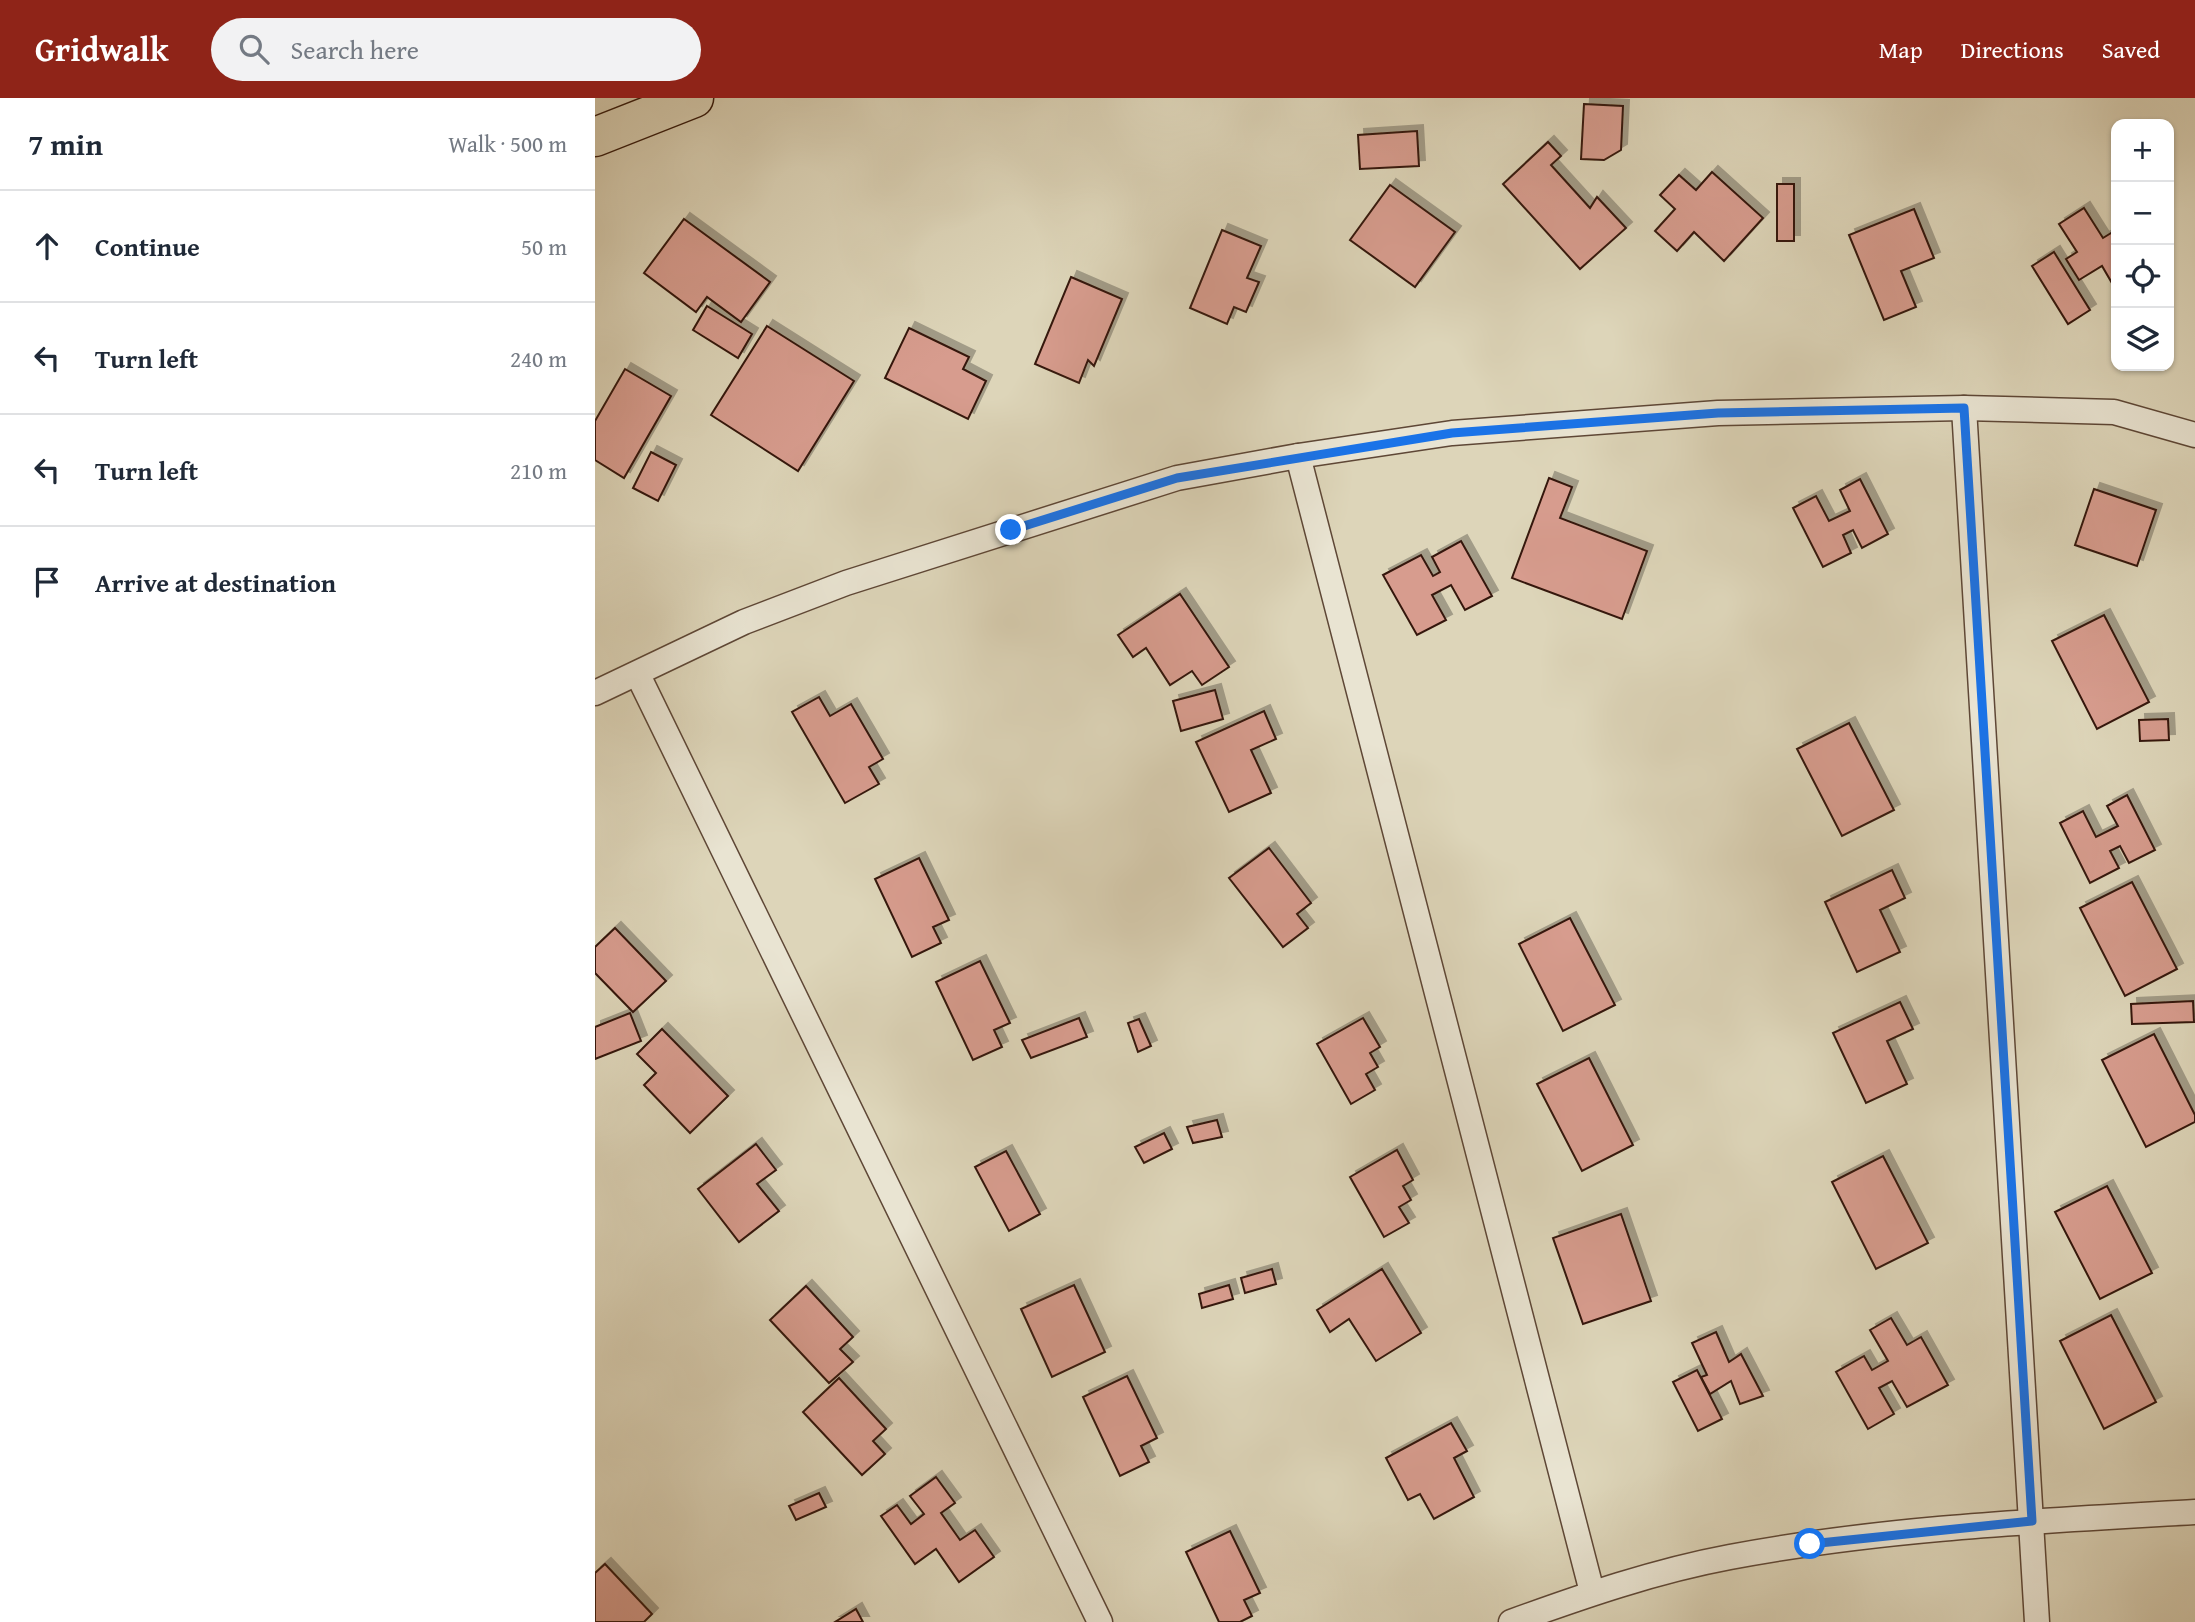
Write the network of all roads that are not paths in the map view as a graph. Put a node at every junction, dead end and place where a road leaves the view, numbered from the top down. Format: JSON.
{"nodes":[{"id":1,"x":694,"y":98,"type":"edge"},
{"id":2,"x":595,"y":137,"type":"edge"},
{"id":3,"x":1964,"y":408,"type":"junction"},
{"id":4,"x":2195,"y":435,"type":"edge"},
{"id":5,"x":1298,"y":456,"type":"junction"},
{"id":6,"x":638,"y":675,"type":"junction"},
{"id":7,"x":595,"y":693,"type":"edge"},
{"id":8,"x":2195,"y":1512,"type":"edge"},
{"id":9,"x":2032,"y":1521,"type":"junction"},
{"id":10,"x":1592,"y":1592,"type":"junction"},
{"id":11,"x":1100,"y":1622,"type":"edge"},
{"id":12,"x":1511,"y":1622,"type":"edge"},
{"id":13,"x":2037,"y":1622,"type":"edge"}],
"edges":[{"from":1,"to":2,"type":"main road"},
{"from":3,"to":4,"type":"street"},
{"from":3,"to":5,"type":"street"},
{"from":3,"to":9,"type":"street"},
{"from":5,"to":6,"type":"street"},
{"from":5,"to":10,"type":"street"},
{"from":6,"to":7,"type":"street"},
{"from":6,"to":11,"type":"street"},
{"from":8,"to":9,"type":"street"},
{"from":9,"to":10,"type":"street"},
{"from":9,"to":13,"type":"street"},
{"from":10,"to":12,"type":"street"}]}
